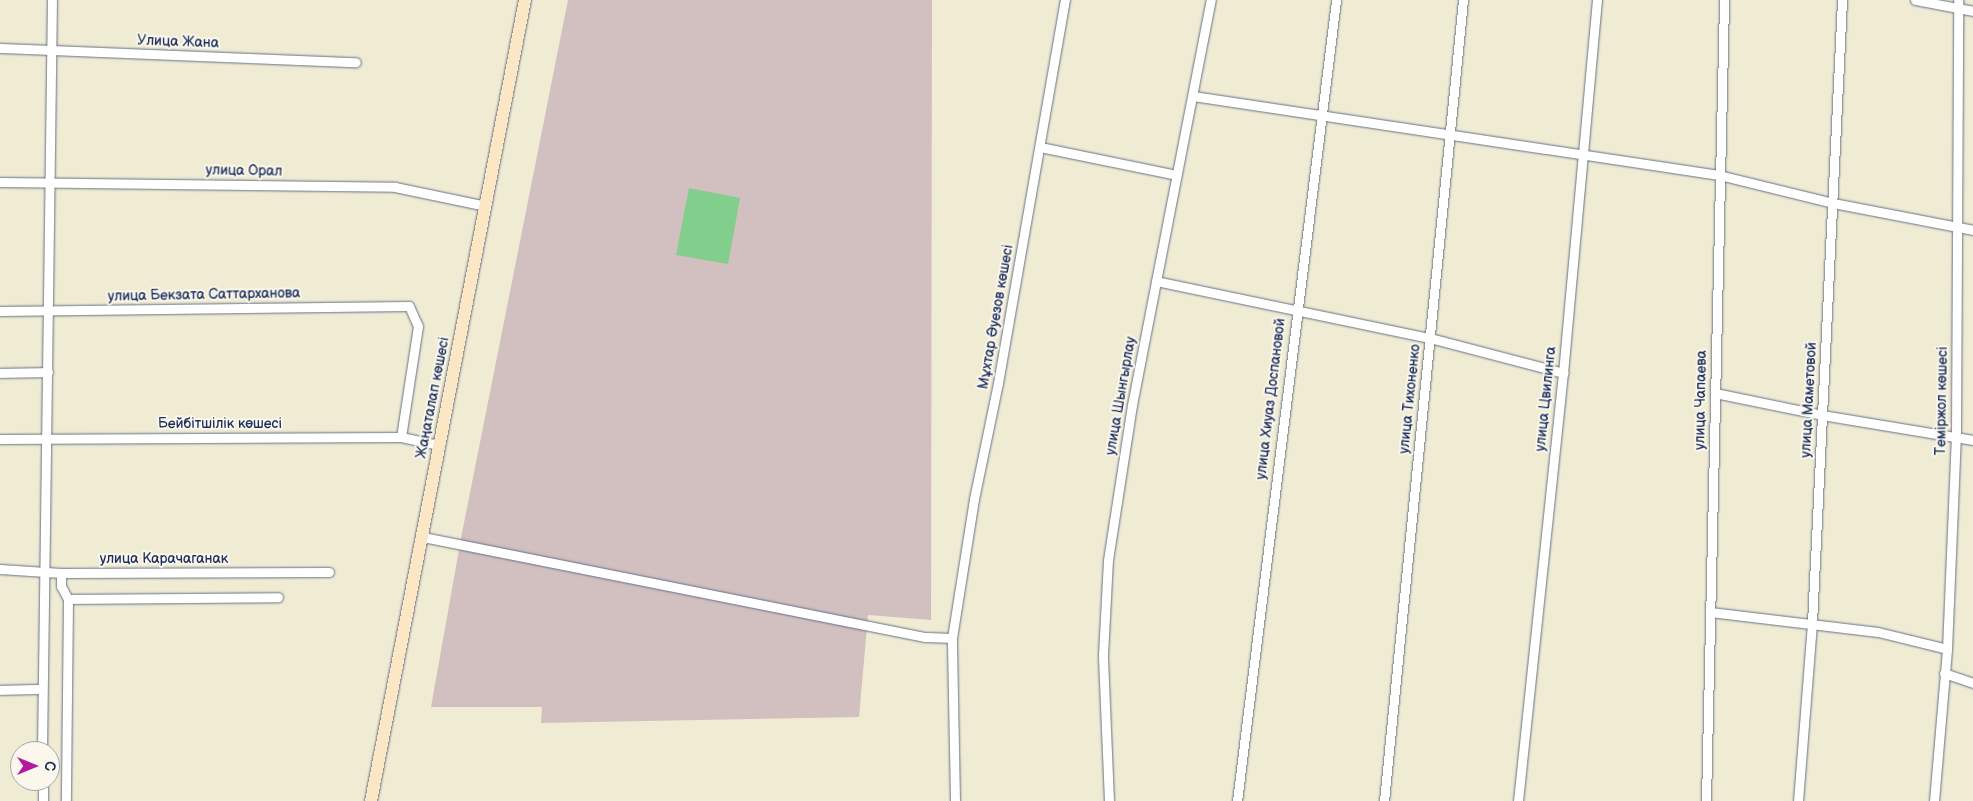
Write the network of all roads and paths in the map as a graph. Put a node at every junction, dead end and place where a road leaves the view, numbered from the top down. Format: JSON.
{"nodes":[{"id":1,"x":52,"y":0,"type":"edge"},
{"id":2,"x":524,"y":0,"type":"edge"},
{"id":3,"x":1066,"y":0,"type":"edge"},
{"id":4,"x":1211,"y":0,"type":"edge"},
{"id":5,"x":1336,"y":0,"type":"edge"},
{"id":6,"x":1463,"y":0,"type":"edge"},
{"id":7,"x":1597,"y":0,"type":"edge"},
{"id":8,"x":1724,"y":0,"type":"edge"},
{"id":9,"x":1842,"y":0,"type":"edge"},
{"id":10,"x":1915,"y":0,"type":"edge"},
{"id":11,"x":1958,"y":4,"type":"edge"},
{"id":12,"x":1973,"y":11,"type":"edge"},
{"id":13,"x":0,"y":48,"type":"edge"},
{"id":14,"x":51,"y":51,"type":"junction"},
{"id":15,"x":356,"y":62,"type":"dead end"},
{"id":16,"x":1192,"y":96,"type":"junction"},
{"id":17,"x":1320,"y":117,"type":"junction"},
{"id":18,"x":1450,"y":135,"type":"junction"},
{"id":19,"x":1040,"y":147,"type":"junction"},
{"id":20,"x":1583,"y":154,"type":"junction"},
{"id":21,"x":1176,"y":175,"type":"junction"},
{"id":22,"x":1719,"y":175,"type":"junction"},
{"id":23,"x":0,"y":182,"type":"edge"},
{"id":24,"x":49,"y":183,"type":"junction"},
{"id":25,"x":1833,"y":203,"type":"junction"},
{"id":26,"x":486,"y":206,"type":"junction"},
{"id":27,"x":1958,"y":228,"type":"junction"},
{"id":28,"x":1973,"y":230,"type":"edge"},
{"id":29,"x":1156,"y":281,"type":"junction"},
{"id":30,"x":0,"y":311,"type":"edge"},
{"id":31,"x":48,"y":312,"type":"junction"},
{"id":32,"x":1296,"y":312,"type":"junction"},
{"id":33,"x":1430,"y":338,"type":"junction"},
{"id":34,"x":48,"y":372,"type":"junction"},
{"id":35,"x":0,"y":373,"type":"edge"},
{"id":36,"x":1563,"y":373,"type":"junction"},
{"id":37,"x":1714,"y":393,"type":"junction"},
{"id":38,"x":1822,"y":415,"type":"junction"},
{"id":39,"x":1956,"y":436,"type":"junction"},
{"id":40,"x":401,"y":437,"type":"junction"},
{"id":41,"x":0,"y":438,"type":"edge"},
{"id":42,"x":45,"y":438,"type":"junction"},
{"id":43,"x":1973,"y":440,"type":"edge"},
{"id":44,"x":439,"y":445,"type":"junction"},
{"id":45,"x":424,"y":537,"type":"junction"},
{"id":46,"x":0,"y":570,"type":"edge"},
{"id":47,"x":44,"y":570,"type":"junction"},
{"id":48,"x":328,"y":572,"type":"dead end"},
{"id":49,"x":62,"y":573,"type":"junction"},
{"id":50,"x":278,"y":598,"type":"dead end"},
{"id":51,"x":68,"y":599,"type":"junction"},
{"id":52,"x":1710,"y":612,"type":"junction"},
{"id":53,"x":1812,"y":623,"type":"junction"},
{"id":54,"x":952,"y":638,"type":"junction"},
{"id":55,"x":1947,"y":649,"type":"junction"},
{"id":56,"x":1944,"y":673,"type":"junction"},
{"id":57,"x":1973,"y":683,"type":"edge"},
{"id":58,"x":42,"y":689,"type":"junction"},
{"id":59,"x":0,"y":690,"type":"edge"},
{"id":60,"x":42,"y":741,"type":"edge"},
{"id":61,"x":66,"y":801,"type":"edge"},
{"id":62,"x":371,"y":801,"type":"edge"},
{"id":63,"x":955,"y":801,"type":"edge"},
{"id":64,"x":1109,"y":801,"type":"edge"},
{"id":65,"x":1237,"y":801,"type":"edge"},
{"id":66,"x":1384,"y":801,"type":"edge"},
{"id":67,"x":1518,"y":801,"type":"edge"},
{"id":68,"x":1706,"y":801,"type":"edge"},
{"id":69,"x":1798,"y":801,"type":"edge"},
{"id":70,"x":1934,"y":801,"type":"edge"}],
"edges":[{"from":1,"to":14,"type":"street"},
{"from":2,"to":26,"type":"main road","name":"Жаңаталап көшесі"},
{"from":3,"to":19,"type":"street","name":"Мұхтар Әуезов көшесі"},
{"from":4,"to":16,"type":"street","name":"улица Шынгырлау"},
{"from":5,"to":17,"type":"street","name":"улица Хиуаз Доспановой"},
{"from":6,"to":18,"type":"street","name":"улица Тихоненко"},
{"from":7,"to":20,"type":"street","name":"улица Цвилинга"},
{"from":8,"to":22,"type":"street","name":"улица Чапаева"},
{"from":9,"to":25,"type":"street","name":"улица Маметовой"},
{"from":10,"to":11,"type":"street"},
{"from":11,"to":12,"type":"street"},
{"from":11,"to":27,"type":"street","name":"Теміржол көшесі"},
{"from":13,"to":14,"type":"street","name":"Улица Жана"},
{"from":14,"to":15,"type":"street","name":"Улица Жана"},
{"from":14,"to":24,"type":"street"},
{"from":16,"to":17,"type":"street"},
{"from":16,"to":21,"type":"street","name":"улица Шынгырлау"},
{"from":17,"to":18,"type":"street"},
{"from":17,"to":32,"type":"street","name":"улица Хиуаз Доспановой"},
{"from":18,"to":20,"type":"street"},
{"from":18,"to":33,"type":"street","name":"улица Тихоненко"},
{"from":19,"to":21,"type":"street"},
{"from":19,"to":54,"type":"street","name":"Мұхтар Әуезов көшесі"},
{"from":20,"to":22,"type":"street"},
{"from":20,"to":36,"type":"street","name":"улица Цвилинга"},
{"from":21,"to":29,"type":"street","name":"улица Шынгырлау"},
{"from":22,"to":25,"type":"street"},
{"from":22,"to":37,"type":"street","name":"улица Чапаева"},
{"from":23,"to":24,"type":"street","name":"улица Орал"},
{"from":24,"to":26,"type":"street","name":"улица Орал"},
{"from":24,"to":31,"type":"street"},
{"from":25,"to":27,"type":"street"},
{"from":25,"to":38,"type":"street","name":"улица Маметовой"},
{"from":26,"to":44,"type":"main road","name":"Жаңаталап көшесі"},
{"from":27,"to":28,"type":"street"},
{"from":27,"to":39,"type":"street","name":"Теміржол көшесі"},
{"from":29,"to":32,"type":"street"},
{"from":29,"to":64,"type":"street","name":"улица Шынгырлау"},
{"from":30,"to":31,"type":"street","name":"улица Бекзата Саттарханова"},
{"from":31,"to":34,"type":"street"},
{"from":31,"to":40,"type":"street","name":"улица Бекзата Саттарханова"},
{"from":32,"to":33,"type":"street"},
{"from":32,"to":65,"type":"street","name":"улица Хиуаз Доспановой"},
{"from":33,"to":36,"type":"street"},
{"from":33,"to":66,"type":"street","name":"улица Тихоненко"},
{"from":34,"to":35,"type":"street"},
{"from":34,"to":42,"type":"street"},
{"from":36,"to":67,"type":"street","name":"улица Цвилинга"},
{"from":37,"to":38,"type":"street"},
{"from":37,"to":52,"type":"street","name":"улица Чапаева"},
{"from":38,"to":39,"type":"street"},
{"from":38,"to":53,"type":"street","name":"улица Маметовой"},
{"from":39,"to":43,"type":"street"},
{"from":39,"to":55,"type":"street","name":"Теміржол көшесі"},
{"from":40,"to":42,"type":"street","name":"Бейбітшілік көшесі"},
{"from":40,"to":44,"type":"street","name":"Бейбітшілік көшесі"},
{"from":41,"to":42,"type":"street","name":"Бейбітшілік көшесі"},
{"from":42,"to":47,"type":"street"},
{"from":44,"to":45,"type":"main road","name":"Жаңаталап көшесі"},
{"from":45,"to":54,"type":"street"},
{"from":45,"to":62,"type":"main road","name":"Жаңаталап көшесі"},
{"from":46,"to":47,"type":"street","name":"улица Карачаганак"},
{"from":47,"to":49,"type":"street","name":"улица Карачаганак"},
{"from":47,"to":58,"type":"street"},
{"from":48,"to":49,"type":"street","name":"улица Карачаганак"},
{"from":49,"to":51,"type":"street"},
{"from":50,"to":51,"type":"street"},
{"from":51,"to":61,"type":"street"},
{"from":52,"to":53,"type":"street"},
{"from":52,"to":68,"type":"street","name":"улица Чапаева"},
{"from":53,"to":55,"type":"street"},
{"from":53,"to":69,"type":"street","name":"улица Маметовой"},
{"from":54,"to":63,"type":"street","name":"Мұхтар Әуезов көшесі"},
{"from":55,"to":56,"type":"street","name":"Теміржол көшесі"},
{"from":56,"to":57,"type":"street"},
{"from":56,"to":70,"type":"street","name":"Теміржол көшесі"},
{"from":58,"to":59,"type":"street"},
{"from":58,"to":60,"type":"street"}]}
